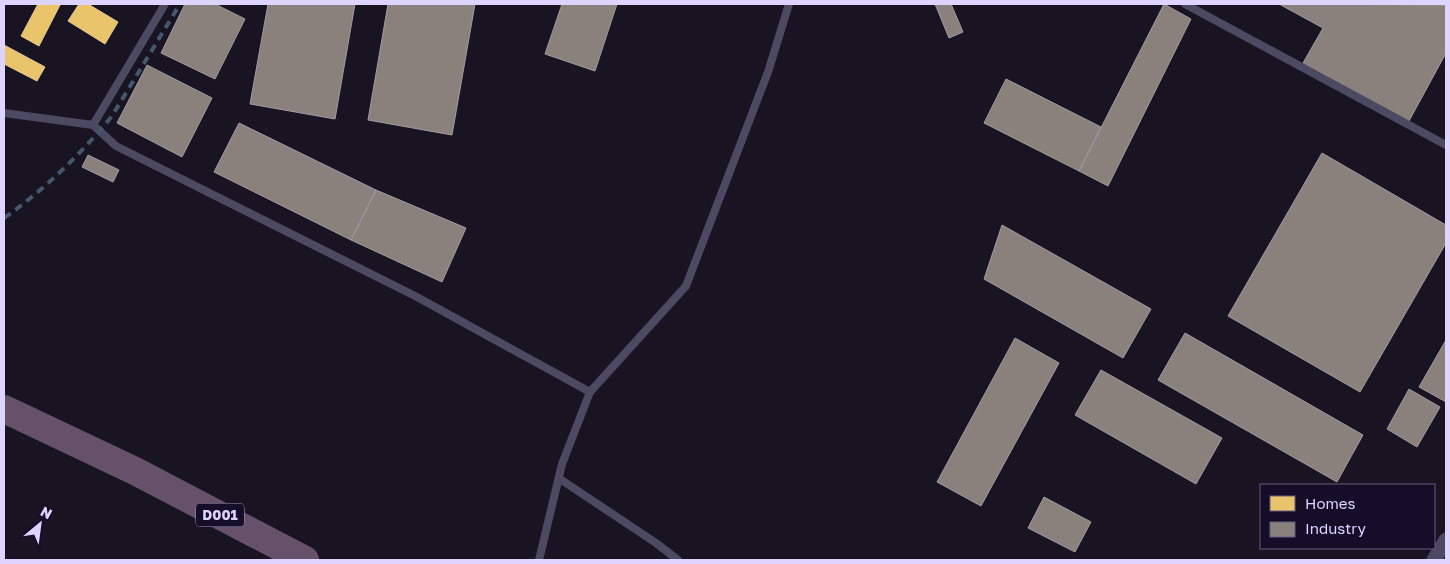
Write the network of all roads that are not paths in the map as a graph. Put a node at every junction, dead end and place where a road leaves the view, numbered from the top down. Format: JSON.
{"nodes":[{"id":1,"x":165,"y":4,"type":"edge"},
{"id":2,"x":789,"y":4,"type":"edge"},
{"id":3,"x":1185,"y":4,"type":"edge"},
{"id":4,"x":4,"y":113,"type":"edge"},
{"id":5,"x":93,"y":125,"type":"junction"},
{"id":6,"x":1446,"y":145,"type":"edge"},
{"id":7,"x":4,"y":392,"type":"edge"},
{"id":8,"x":590,"y":392,"type":"junction"},
{"id":9,"x":4,"y":409,"type":"edge"},
{"id":10,"x":135,"y":471,"type":"junction"},
{"id":11,"x":560,"y":478,"type":"junction"},
{"id":12,"x":1446,"y":540,"type":"edge"},
{"id":13,"x":305,"y":560,"type":"edge"},
{"id":14,"x":539,"y":560,"type":"edge"},
{"id":15,"x":678,"y":560,"type":"edge"},
{"id":16,"x":1434,"y":560,"type":"edge"}],
"edges":[{"from":1,"to":5,"type":"lane"},
{"from":2,"to":8,"type":"lane"},
{"from":3,"to":6,"type":"lane"},
{"from":4,"to":5,"type":"lane"},
{"from":5,"to":8,"type":"lane"},
{"from":7,"to":10,"type":"highway"},
{"from":8,"to":11,"type":"lane"},
{"from":9,"to":10,"type":"highway","number":"D001"},
{"from":10,"to":13,"type":"highway","number":"D001"},
{"from":11,"to":14,"type":"lane"},
{"from":11,"to":15,"type":"lane"},
{"from":12,"to":16,"type":"street"}]}
